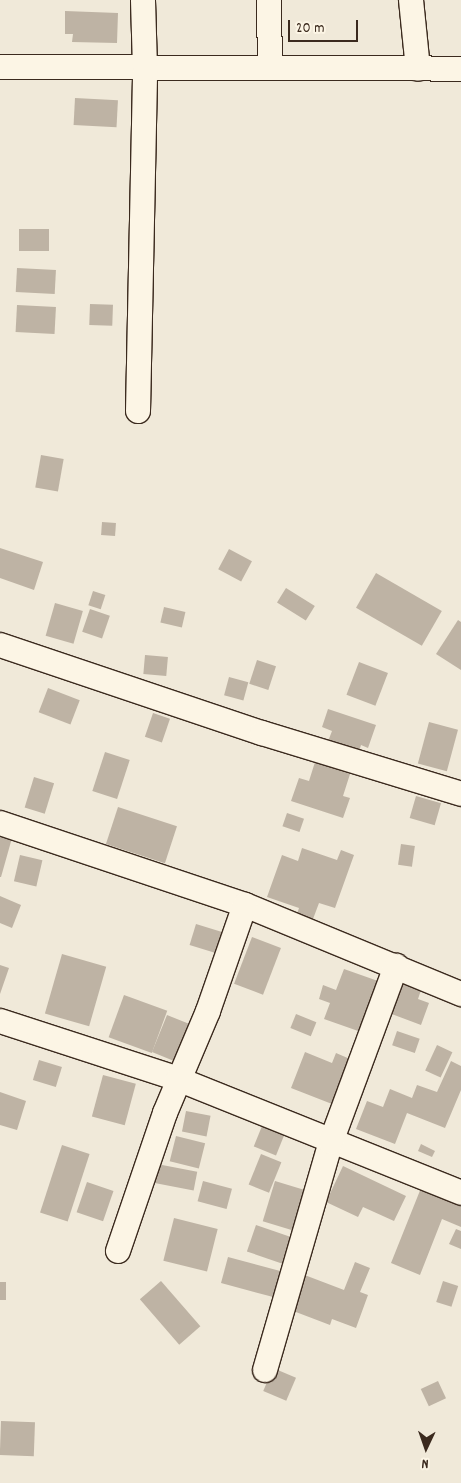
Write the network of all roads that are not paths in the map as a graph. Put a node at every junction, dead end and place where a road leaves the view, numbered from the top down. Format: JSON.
{"nodes":[{"id":1,"x":143,"y":0,"type":"edge"},
{"id":2,"x":269,"y":0,"type":"edge"},
{"id":3,"x":411,"y":0,"type":"edge"},
{"id":4,"x":0,"y":67,"type":"edge"},
{"id":5,"x":145,"y":68,"type":"junction"},
{"id":6,"x":270,"y":68,"type":"junction"},
{"id":7,"x":418,"y":69,"type":"junction"},
{"id":8,"x":461,"y":69,"type":"edge"},
{"id":9,"x":138,"y":411,"type":"dead end"},
{"id":10,"x":0,"y":645,"type":"edge"},
{"id":11,"x":461,"y":794,"type":"edge"},
{"id":12,"x":0,"y":823,"type":"edge"},
{"id":13,"x":245,"y":906,"type":"junction"},
{"id":14,"x":396,"y":966,"type":"junction"},
{"id":15,"x":461,"y":994,"type":"edge"},
{"id":16,"x":0,"y":1020,"type":"edge"},
{"id":17,"x":178,"y":1079,"type":"junction"},
{"id":18,"x":331,"y":1142,"type":"junction"},
{"id":19,"x":461,"y":1194,"type":"edge"},
{"id":20,"x":118,"y":1251,"type":"dead end"},
{"id":21,"x":265,"y":1370,"type":"dead end"}],
"edges":[{"from":1,"to":5,"type":"street"},
{"from":2,"to":6,"type":"street"},
{"from":3,"to":7,"type":"street"},
{"from":4,"to":5,"type":"street"},
{"from":5,"to":6,"type":"street"},
{"from":5,"to":9,"type":"street"},
{"from":6,"to":7,"type":"street"},
{"from":7,"to":8,"type":"street"},
{"from":10,"to":11,"type":"street"},
{"from":12,"to":13,"type":"street"},
{"from":13,"to":14,"type":"street"},
{"from":13,"to":17,"type":"street"},
{"from":14,"to":15,"type":"street"},
{"from":14,"to":18,"type":"street"},
{"from":16,"to":17,"type":"street"},
{"from":17,"to":18,"type":"street"},
{"from":17,"to":20,"type":"street"},
{"from":18,"to":19,"type":"street"},
{"from":18,"to":21,"type":"street"}]}
